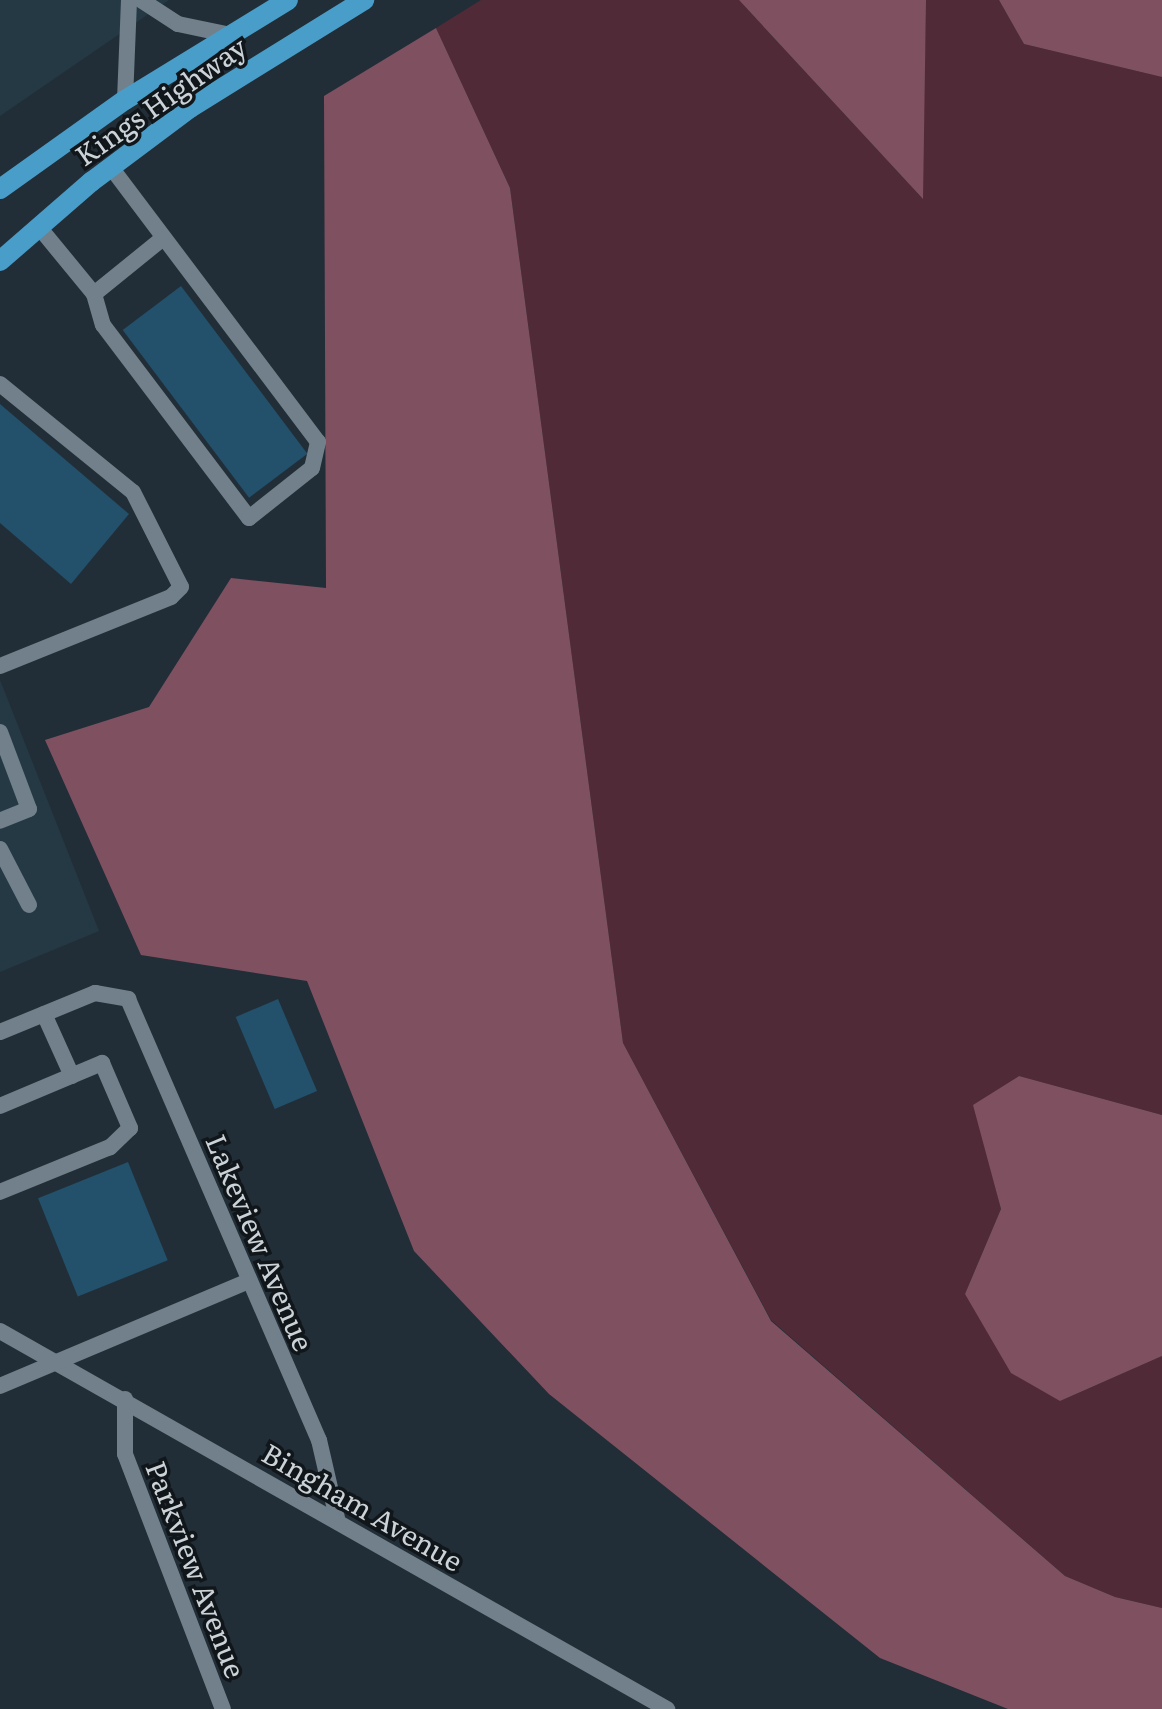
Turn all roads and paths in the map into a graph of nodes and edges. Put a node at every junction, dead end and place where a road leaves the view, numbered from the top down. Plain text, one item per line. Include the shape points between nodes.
1 (129, 0) edge
2 (141, 0) edge
3 (288, 0) edge
4 (364, 0) edge
5 (230, 35) junction
6 (125, 100) junction
7 (111, 167) junction
8 (0, 189) edge
9 (39, 227) junction
10 (162, 239) junction
11 (0, 261) edge
12 (94, 294) junction
13 (0, 384) edge
14 (0, 666) edge
15 (0, 732) edge
16 (0, 821) edge
17 (0, 849) edge
18 (29, 905) dead end
19 (44, 1014) junction
20 (0, 1032) edge
21 (72, 1076) junction
22 (0, 1106) edge
23 (0, 1192) edge
24 (248, 1281) junction
25 (0, 1331) edge
26 (56, 1364) junction
27 (0, 1386) edge
28 (125, 1399) junction
29 (338, 1522) junction
30 (640, 1702) edge
31 (223, 1709) edge
32 (667, 1709) edge

1 - 6 street
2 - 5 street via 178,24
3 - 5 main road, Kings Highway
4 - 7 main road, Kings Highway via 190,108
5 - 6 main road, Kings Highway
6 - 8 main road, Kings Highway
7 - 9 main road, Kings Highway
7 - 10 street
9 - 11 main road, Kings Highway
9 - 12 street
10 - 12 street
10 - 12 street via 318,442 312,468 249,518 103,325
13 - 14 street via 133,492 181,587 171,597
15 - 16 street via 29,809
17 - 18 street
19 - 20 street
19 - 21 street
19 - 24 street, Lakeview Avenue via 95,993 128,999
21 - 22 street
21 - 23 street via 102,1063 130,1128 110,1147
24 - 26 street
24 - 29 street, Lakeview Avenue via 319,1440
25 - 26 street, Bingham Avenue
26 - 27 street
26 - 28 street, Bingham Avenue
28 - 29 street, Bingham Avenue
28 - 31 street, Parkview Avenue via 125,1454
29 - 30 street, Bingham Avenue
30 - 32 street, Bingham Avenue

